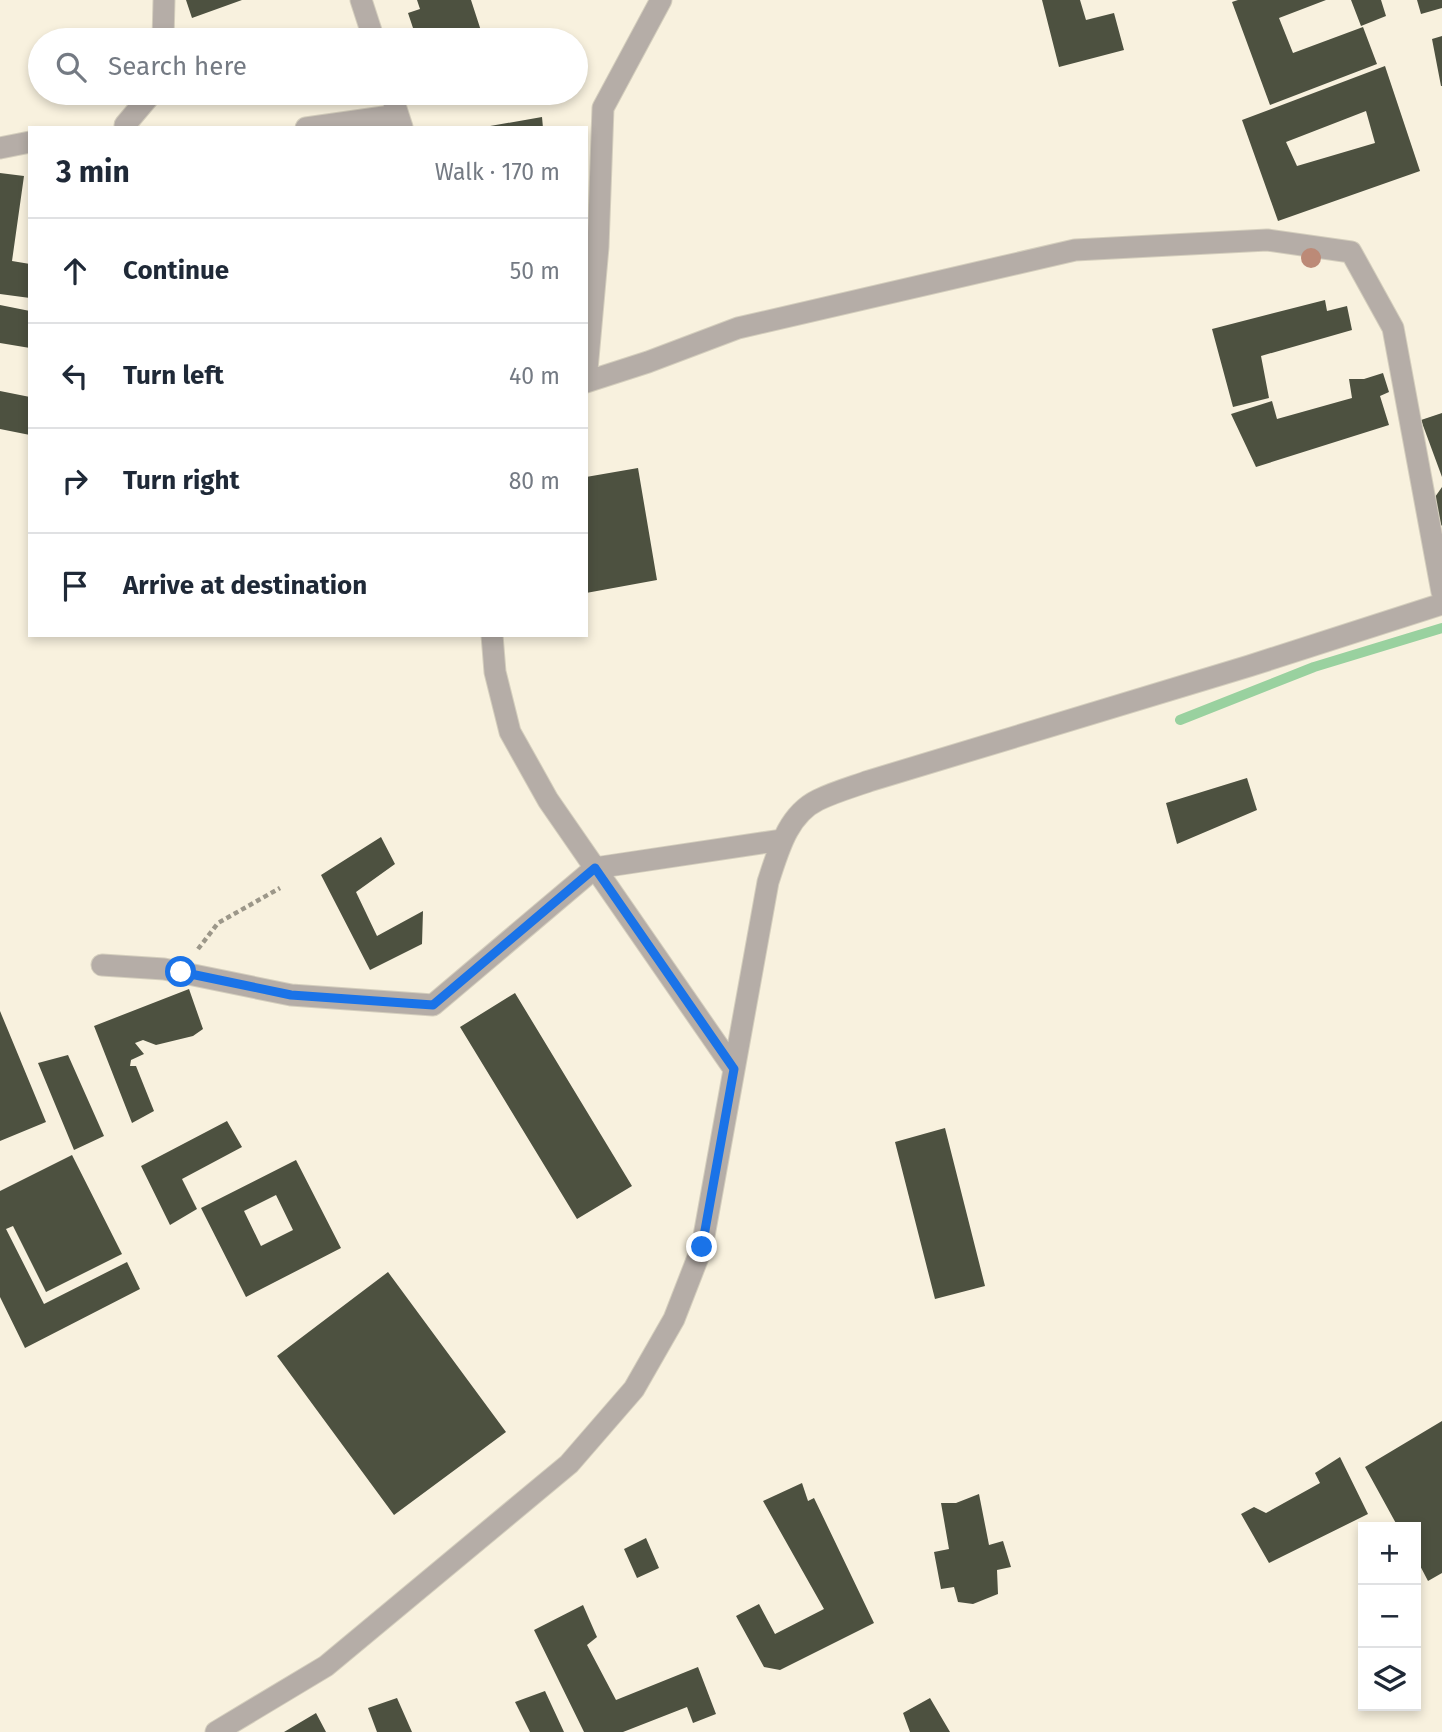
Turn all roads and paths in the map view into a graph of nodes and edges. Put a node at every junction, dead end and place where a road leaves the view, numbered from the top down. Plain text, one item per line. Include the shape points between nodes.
1 (164, 0) edge
2 (361, 0) edge
3 (661, 0) edge
4 (163, 28) edge
5 (370, 28) edge
6 (142, 105) edge
7 (400, 121) edge
8 (125, 126) edge
9 (333, 126) edge
10 (28, 142) edge
11 (0, 148) edge
12 (588, 357) edge
13 (588, 380) edge
14 (1442, 592) edge
15 (1442, 604) edge
16 (492, 637) edge
17 (782, 839) junction
18 (595, 868) junction
19 (280, 888) dead end
20 (102, 965) dead end
21 (181, 972) junction
22 (734, 1069) junction
23 (216, 1732) edge

1 - 4 street
2 - 5 street
3 - 12 street via 603,108
6 - 8 street
7 - 9 street
10 - 11 street
13 - 14 street via 738,328 1075,250 1267,240 1351,252 1393,328
15 - 17 street via 869,781 815,801
16 - 18 street via 495,672 510,732 548,800
17 - 18 street
17 - 22 street via 768,882
18 - 21 street via 433,1005 291,995
18 - 22 street
19 - 21 path via 218,923
20 - 21 street
22 - 23 street via 702,1247 674,1319 634,1389 569,1464 326,1666

